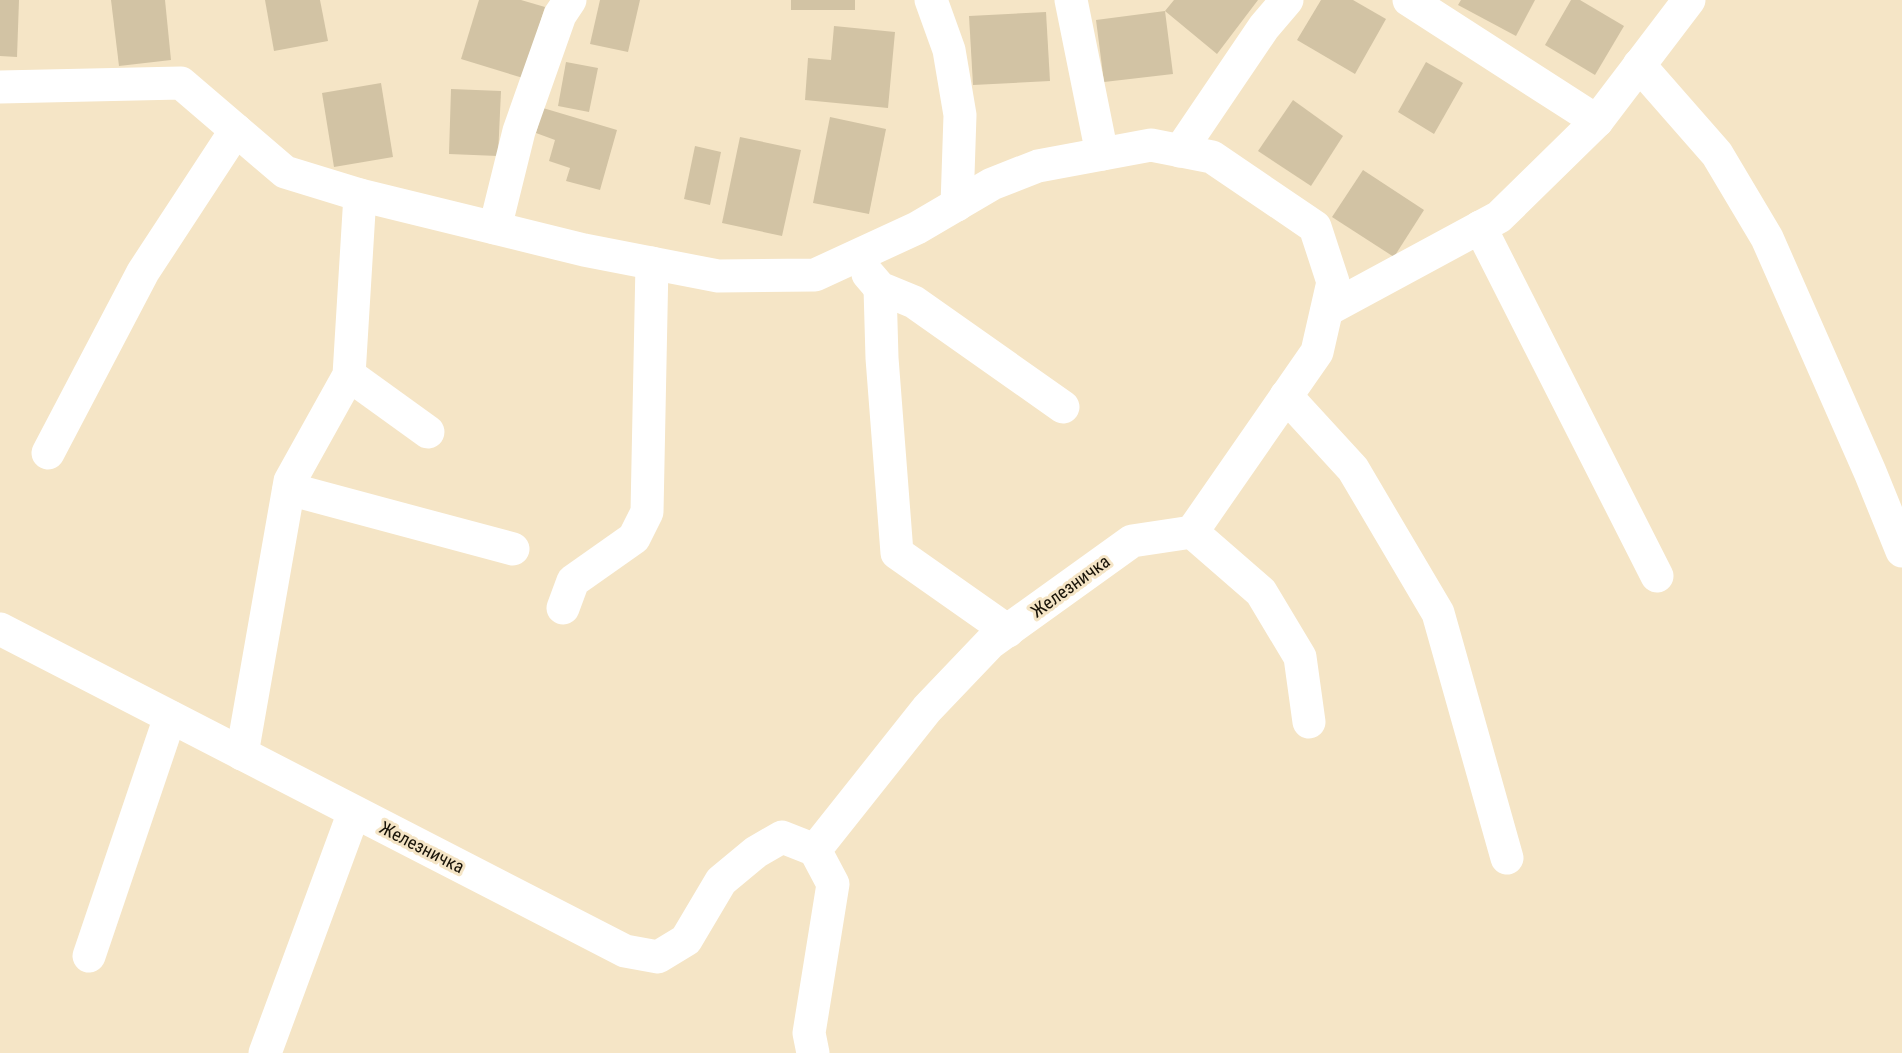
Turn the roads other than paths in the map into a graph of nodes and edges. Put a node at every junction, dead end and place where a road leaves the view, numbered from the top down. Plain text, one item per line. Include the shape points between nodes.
1 (570, 0) edge
2 (931, 0) edge
3 (1071, 0) edge
4 (1287, 0) edge
5 (1409, 0) edge
6 (1689, 0) edge
7 (1639, 65) junction
8 (0, 87) edge
9 (1597, 121) junction
10 (236, 130) junction
11 (1180, 151) junction
12 (1102, 154) junction
13 (360, 195) junction
14 (957, 205) junction
15 (495, 228) junction
16 (1480, 228) junction
17 (853, 258) junction
18 (652, 263) junction
19 (880, 288) junction
20 (1326, 310) junction
21 (349, 375) junction
22 (1286, 396) junction
23 (1064, 407) dead end
24 (428, 432) dead end
25 (48, 453) dead end
26 (289, 489) junction
27 (1192, 532) junction
28 (513, 549) dead end
29 (1902, 551) edge
30 (1657, 576) dead end
31 (563, 608) dead end
32 (0, 629) edge
33 (1008, 631) junction
34 (170, 717) junction
35 (1309, 722) dead end
36 (242, 754) junction
37 (354, 812) junction
38 (815, 850) junction
39 (1508, 858) dead end
40 (89, 956) dead end
41 (266, 1053) edge
42 (813, 1053) edge

1 - 15 street via 560,15 519,131
2 - 14 street via 949,50 960,115
3 - 12 street
4 - 11 street via 1264,27
5 - 9 street
6 - 7 street
7 - 9 street
7 - 29 street via 1717,154 1767,238
8 - 10 street via 181,83
9 - 16 street via 1499,217
10 - 13 street via 285,172
10 - 25 street via 142,272
11 - 12 street via 1151,145
11 - 20 street via 1212,157 1315,227 1333,282
12 - 14 street via 1038,166 992,184
13 - 15 street
13 - 21 street
14 - 17 street
15 - 18 street
16 - 20 street
16 - 30 street
17 - 18 street via 814,275 718,276
17 - 19 street
18 - 31 street via 647,512 634,538 573,581
19 - 23 street via 914,302
19 - 33 street via 897,553
20 - 22 street via 1317,352
21 - 24 street
21 - 26 street
22 - 27 street
22 - 39 street via 1353,469 1438,614
26 - 28 street
26 - 36 street
27 - 33 street, Железничка via 1132,541
27 - 35 street via 1261,592 1300,657
32 - 34 street, Железничка
33 - 38 street, Железничка via 990,643 927,710
34 - 36 street, Железничка
34 - 40 street
36 - 37 street, Железничка
37 - 38 street, Железничка via 625,951 658,957 686,940 721,881 756,852 782,837
37 - 41 street
38 - 42 street via 833,884 809,1032

